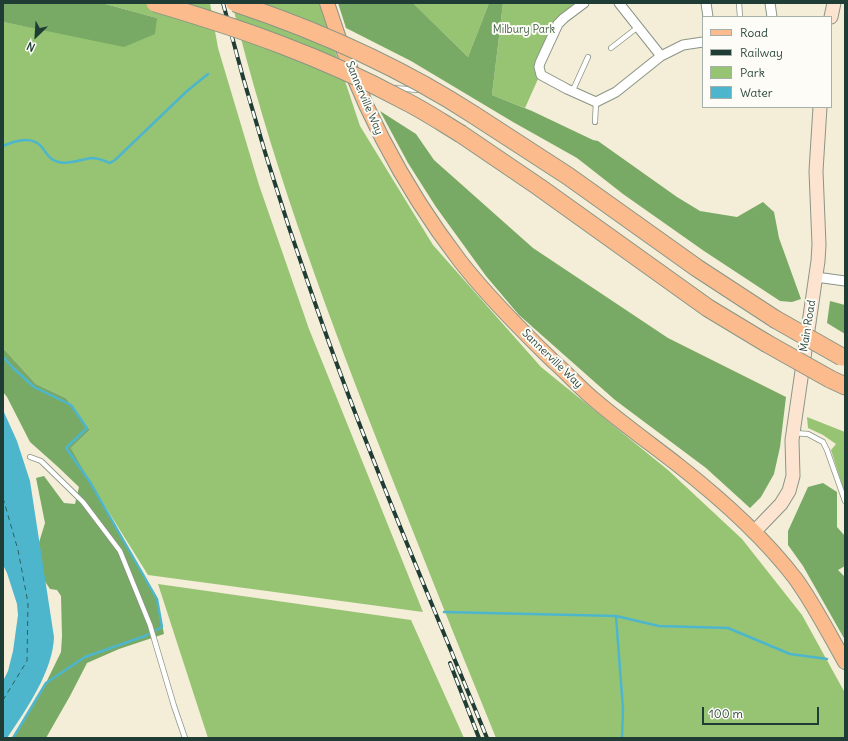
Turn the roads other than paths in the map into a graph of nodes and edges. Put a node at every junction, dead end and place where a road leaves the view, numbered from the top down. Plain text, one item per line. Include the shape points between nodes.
1 (155, 3) edge
2 (235, 3) edge
3 (327, 3) edge
4 (584, 3) edge
5 (619, 3) edge
6 (706, 3) edge
7 (739, 3) edge
8 (770, 3) edge
9 (834, 3) edge
10 (708, 16) edge
11 (740, 16) edge
12 (772, 16) edge
13 (831, 16) edge
14 (638, 27) junction
15 (702, 42) edge
16 (611, 48) dead end
17 (662, 56) junction
18 (588, 58) dead end
19 (358, 85) junction
20 (419, 90) dead end
21 (573, 90) junction
22 (596, 102) junction
23 (820, 108) edge
24 (595, 122) dead end
25 (816, 277) junction
26 (845, 281) edge
27 (844, 358) edge
28 (838, 382) edge
29 (793, 433) junction
30 (30, 457) dead end
31 (845, 501) edge
32 (754, 532) junction
33 (845, 662) edge
34 (185, 738) edge

1 - 28 highway, bridge via 225,24 320,60 403,100 461,134 539,187 708,308
2 - 27 highway, bridge via 290,22 368,56 434,90 568,176 697,268 775,319
3 - 19 main road, Sannerville Way
4 - 21 street via 558,24 539,67 541,75
5 - 14 street
6 - 10 street
7 - 11 lane
8 - 12 street
9 - 13 street
14 - 16 lane
14 - 17 street
15 - 17 street via 682,45
17 - 22 street via 616,92
18 - 21 lane
19 - 20 lane
19 - 32 main road, Sannerville Way via 380,135 419,203 461,262 494,301 595,401 706,487
21 - 22 street
22 - 24 lane
23 - 25 street, Main Road via 816,171 819,245
25 - 26 street
25 - 29 street, Main Road
29 - 31 lane via 808,434 823,442
29 - 32 street, Main Road via 793,476 789,491
30 - 34 lane via 41,460 83,502 120,551 150,625
32 - 33 main road, Sannerville Way via 795,578

